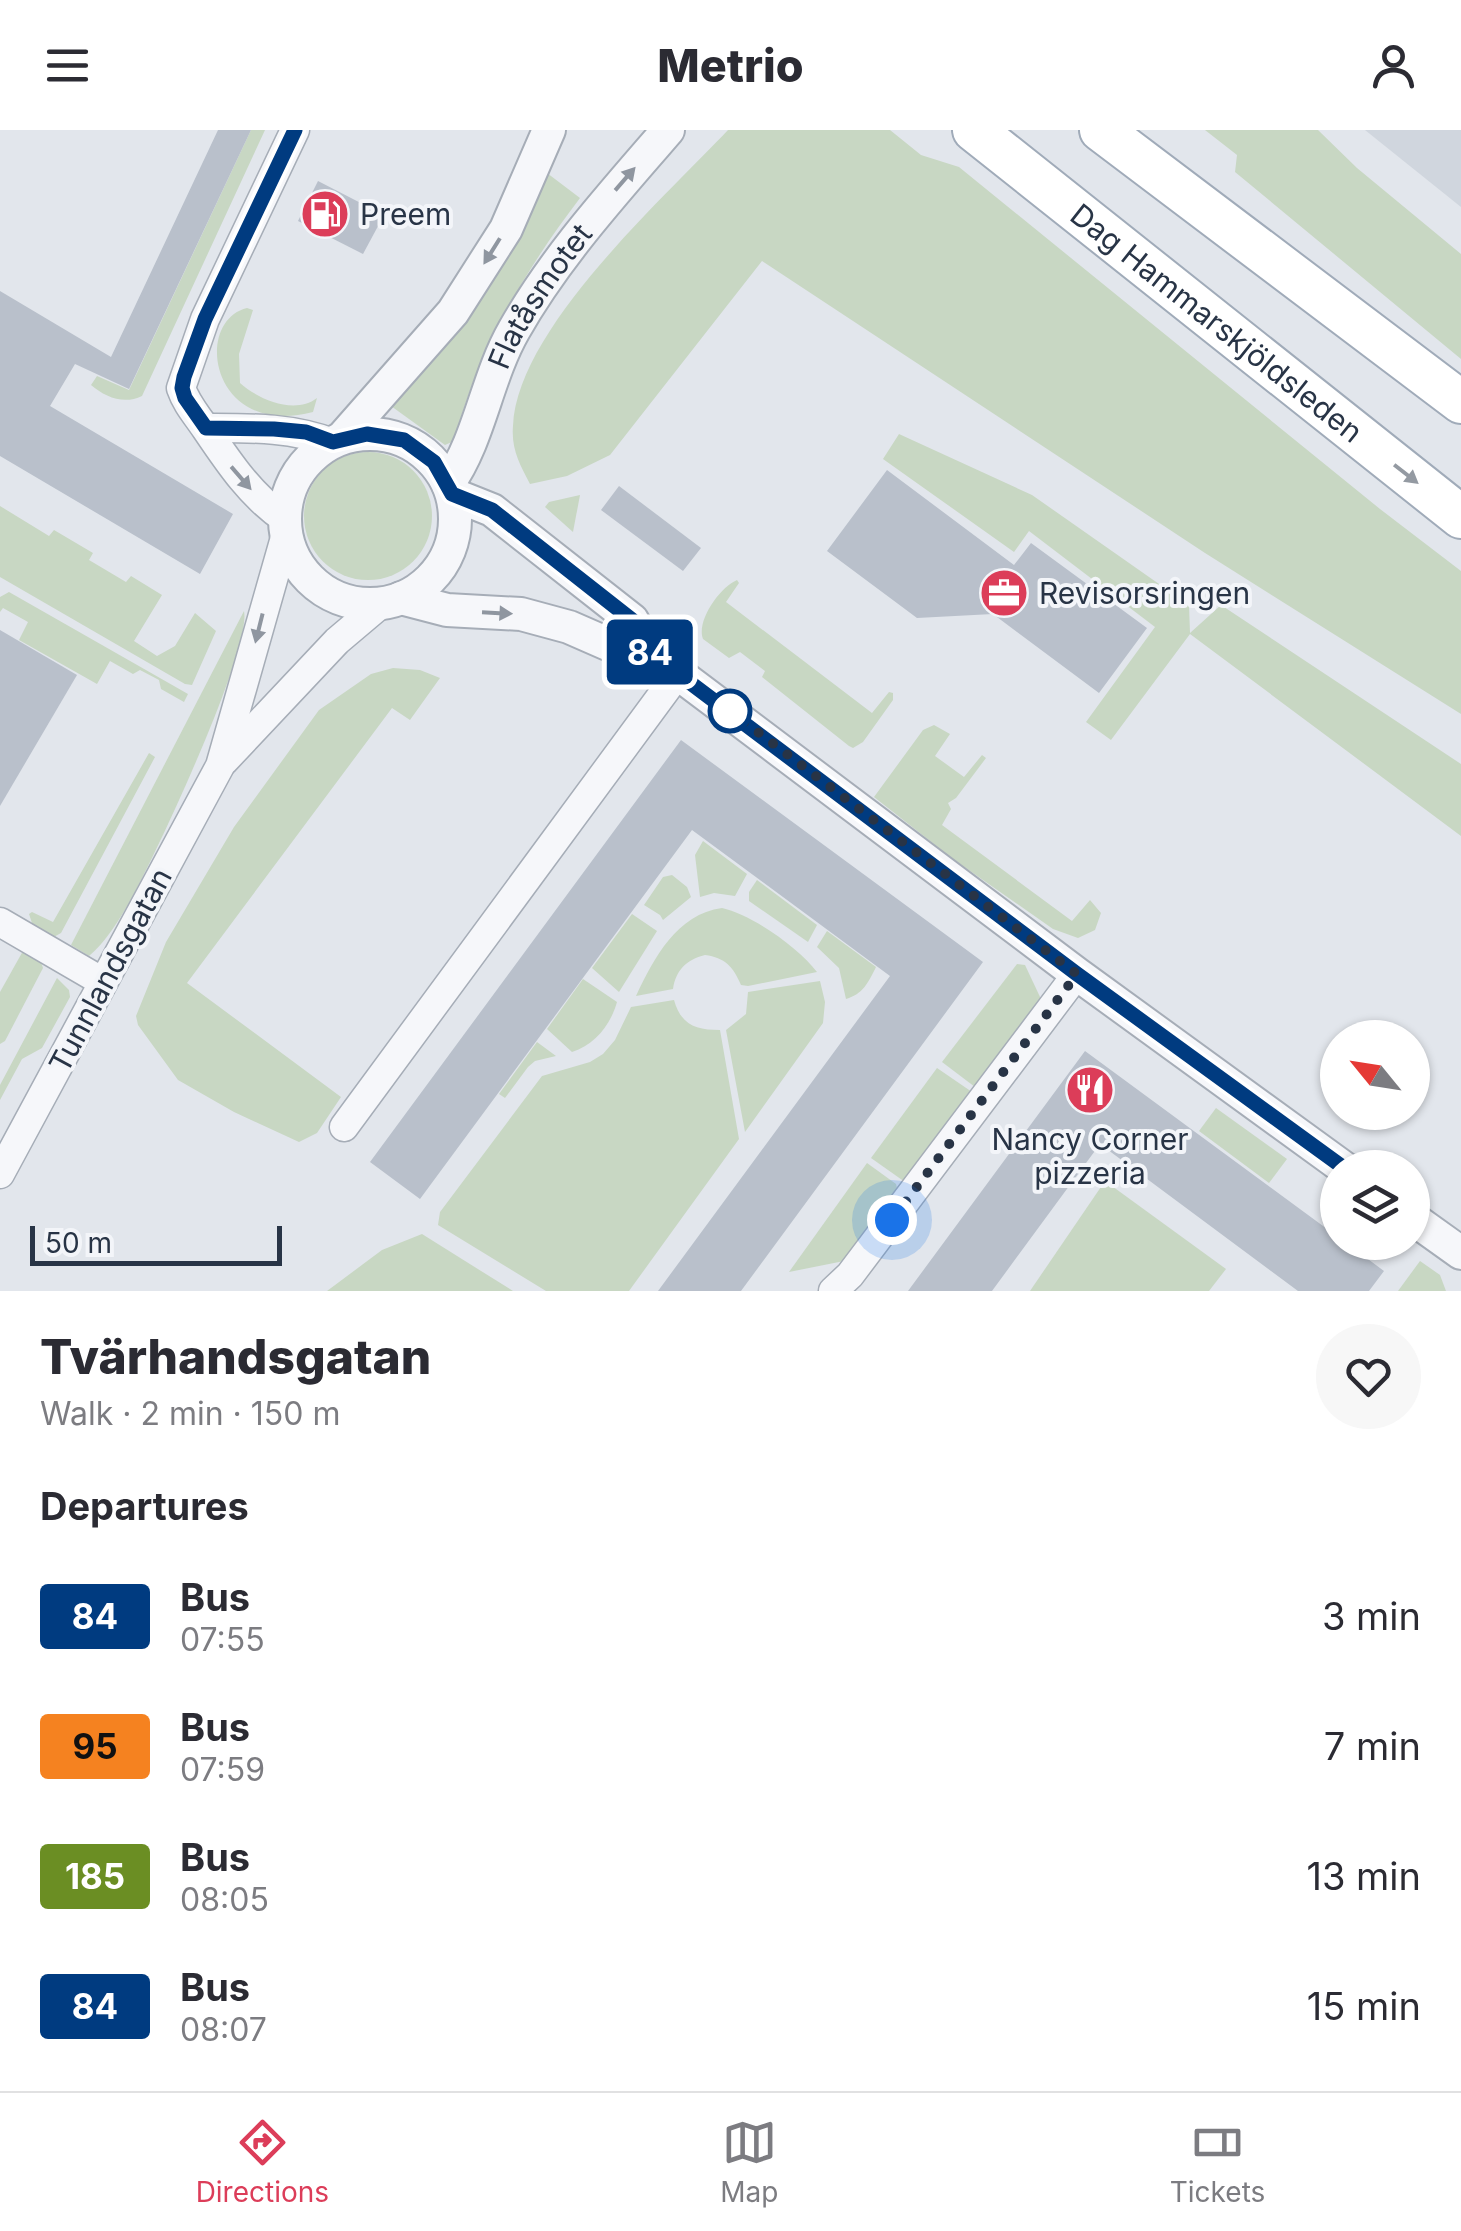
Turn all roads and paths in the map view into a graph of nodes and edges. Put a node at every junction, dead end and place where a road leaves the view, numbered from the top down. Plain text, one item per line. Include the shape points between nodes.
1 (295, 130) edge
2 (549, 130) edge
3 (974, 130) edge
4 (1101, 130) edge
5 (1140, 130) edge
6 (663, 136) edge
7 (1461, 400) edge
8 (206, 428) junction
9 (338, 440) junction
10 (450, 489) junction
11 (1461, 517) edge
12 (286, 526) junction
13 (392, 601) junction
14 (665, 664) junction
15 (220, 766) junction
16 (0, 922) edge
17 (1077, 974) junction
18 (103, 982) junction
19 (344, 1127) dead end
20 (1320, 1151) edge
21 (0, 1174) edge
22 (1430, 1231) edge
23 (1461, 1253) edge
24 (833, 1291) edge

1 - 8 street via 184,377 185,398
2 -> 9 street via 506,229 453,312
3 -> 11 main road, Dag Hammarskjöldsleden
4 - 7 main road
5 - 7 main road
10 -> 6 street, Flatåsmotet via 514,330 593,216
8 - 9 street via 290,430
8 -> 12 street via 222,457
9 - 10 street via 367,434 404,440 426,454
9 - 12 street via 298,474
10 - 13 street, Flatåsmotet via 451,547 432,578
10 - 14 street via 492,510 632,620
12 - 13 street via 302,570 320,588 356,603
12 -> 15 street, Tunnlandsgatan
13 -> 14 street via 521,614
13 - 15 street, Tunnlandsgatan via 337,641
14 - 17 street
14 - 19 street
15 - 18 street, Tunnlandsgatan
16 - 18 street
17 - 20 street
17 - 24 street
18 - 21 street, Tunnlandsgatan
22 - 23 street

